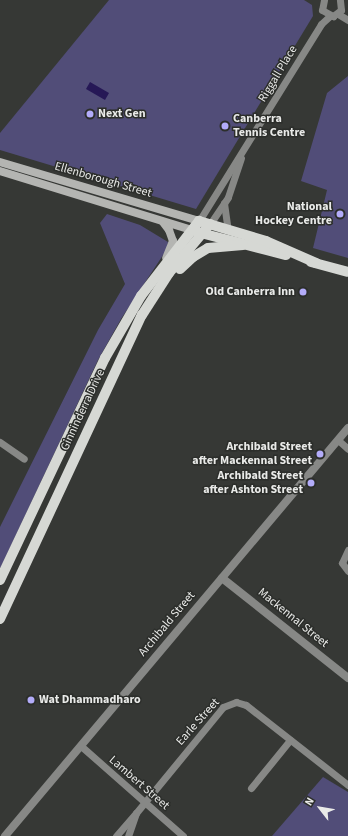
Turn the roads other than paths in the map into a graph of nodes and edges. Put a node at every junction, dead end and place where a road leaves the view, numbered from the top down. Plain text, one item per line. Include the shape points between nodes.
1 (324, 0) edge
2 (340, 0) edge
3 (322, 10) junction
4 (340, 11) junction
5 (348, 15) edge
6 (330, 16) junction
7 (348, 20) edge
8 (320, 24) junction
9 (241, 156) junction
10 (0, 162) edge
11 (0, 171) edge
12 (224, 203) junction
13 (199, 221) junction
14 (163, 222) junction
15 (210, 224) junction
16 (228, 230) junction
17 (197, 232) junction
18 (243, 245) junction
19 (316, 263) junction
20 (348, 272) edge
21 (155, 276) junction
22 (125, 350) junction
23 (348, 428) edge
24 (338, 440) junction
25 (0, 442) edge
26 (348, 449) edge
27 (24, 459) dead end
28 (348, 550) edge
29 (348, 571) edge
30 (222, 578) junction
31 (0, 580) edge
32 (0, 619) edge
33 (348, 678) edge
34 (290, 740) junction
35 (80, 746) junction
36 (348, 785) edge
37 (251, 788) dead end
38 (145, 802) junction
39 (136, 813) junction
40 (5, 836) edge
41 (116, 836) edge
42 (128, 836) edge
43 (184, 836) edge

1 - 3 street, Riggall Place
2 - 4 street
3 - 6 street
3 - 8 street, Riggall Place
4 - 5 street
4 - 6 street
4 - 7 street
6 - 8 street, Riggall Place
8 - 9 street, Riggall Place
9 - 12 street, Riggall Place
9 - 13 street, Riggall Place
10 - 13 main road, Ellenborough Street
11 - 14 main road, Ellenborough Street
12 - 15 street, Riggall Place
12 - 16 street, Riggall Place
13 - 15 main road
13 - 17 main road, Ginninderra Drive
14 - 17 main road, Ellenborough Street
14 - 21 main road via 171,232 173,243
15 - 16 main road
15 - 17 main road, Ginninderra Drive
16 - 19 main road via 266,242
17 - 18 main road
17 - 21 main road, Ginninderra Drive
17 - 22 main road, Ginninderra Drive via 151,300
18 - 19 main road
18 - 22 main road via 211,247 186,262
19 - 20 main road
21 - 31 main road, Ginninderra Drive via 105,358
22 - 32 main road, Ginninderra Drive
23 - 24 street, Archibald Street
24 - 26 street
24 - 30 street, Archibald Street
25 - 27 street
28 - 29 street via 342,563
30 - 33 street, Mackennal Street
30 - 35 street, Archibald Street
34 - 36 street, Earle Street
34 - 37 street
34 - 38 street, Earle Street via 246,705 241,702 229,703
35 - 38 street, Lambert Street
35 - 40 street, Archibald Street
38 - 39 street, Earle Street
38 - 43 street, Lambert Street
39 - 41 street, Earle Street
39 - 42 street, Earle Street

